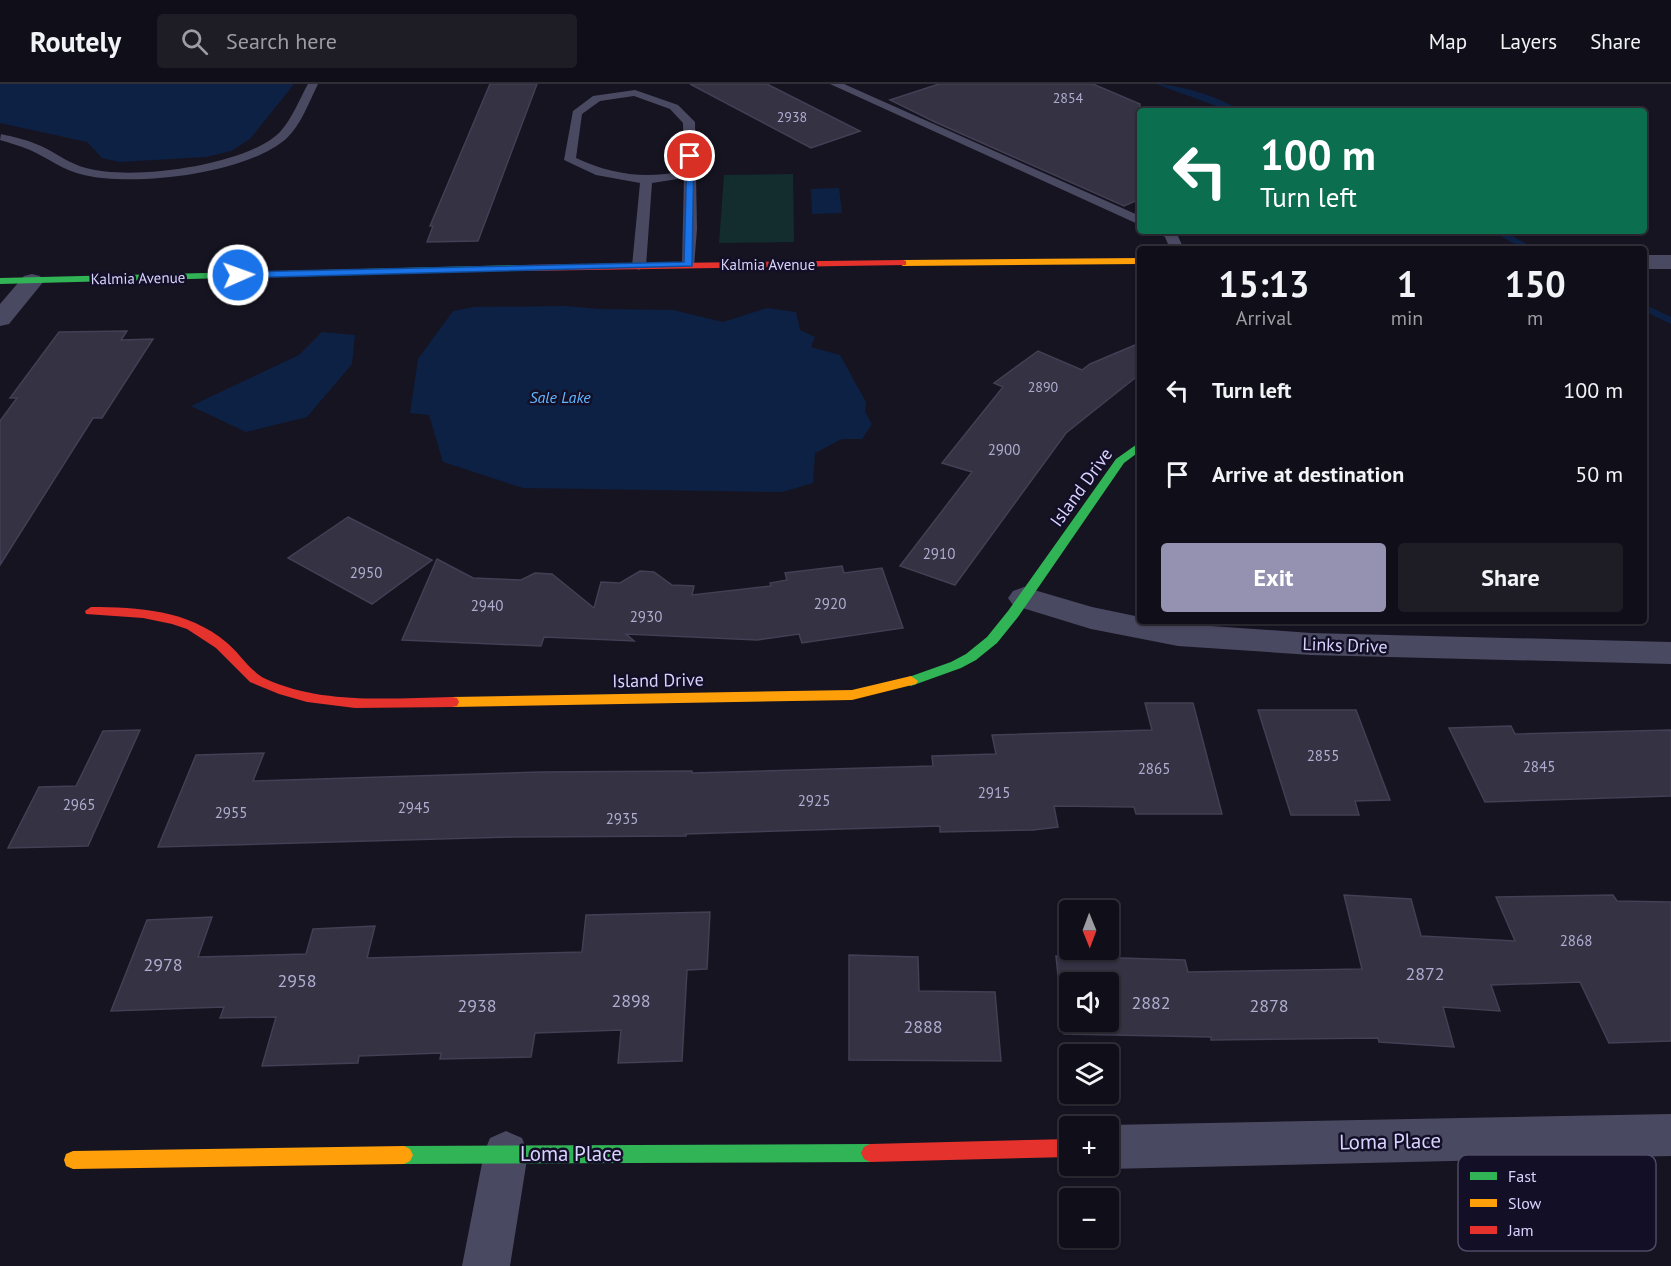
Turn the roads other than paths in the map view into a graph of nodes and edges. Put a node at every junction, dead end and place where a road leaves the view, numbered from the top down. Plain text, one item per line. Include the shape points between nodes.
1 (313, 84) edge
2 (835, 84) edge
3 (0, 138) edge
4 (690, 173) junction
5 (646, 181) junction
6 (1137, 220) edge
7 (1137, 261) edge
8 (1647, 262) edge
9 (1671, 262) edge
10 (689, 264) junction
11 (639, 266) junction
12 (0, 281) edge
13 (32, 281) junction
14 (0, 320) edge
15 (1137, 447) edge
16 (1024, 598) junction
17 (92, 611) dead end
18 (1671, 653) edge
19 (1671, 1135) edge
20 (1119, 1147) edge
21 (1059, 1148) edge
22 (506, 1153) junction
23 (73, 1160) dead end
24 (486, 1266) edge

1 - 3 lane via 283,135 261,150 180,172 128,176 87,172 35,148
2 - 6 lane
4 - 5 lane
4 - 5 lane via 689,122 674,107 635,93 597,98 577,113 570,160 599,174
4 - 10 lane
5 - 11 lane
7 - 10 street, Kalmia Avenue
8 - 9 street
10 - 11 street, Kalmia Avenue
11 - 13 street, Kalmia Avenue
12 - 13 street, Kalmia Avenue
13 - 14 street
15 - 16 street, Island Drive via 1120,461
16 - 17 street, Island Drive via 986,646 909,684 852,694 457,702 317,700 259,681 246,673 221,645 190,625 145,611
16 - 18 street, Links Drive via 1091,618 1178,634 1311,644
19 - 20 street, Loma Place
21 - 22 street, Loma Place via 805,1154
22 - 23 street, Loma Place
22 - 24 street

